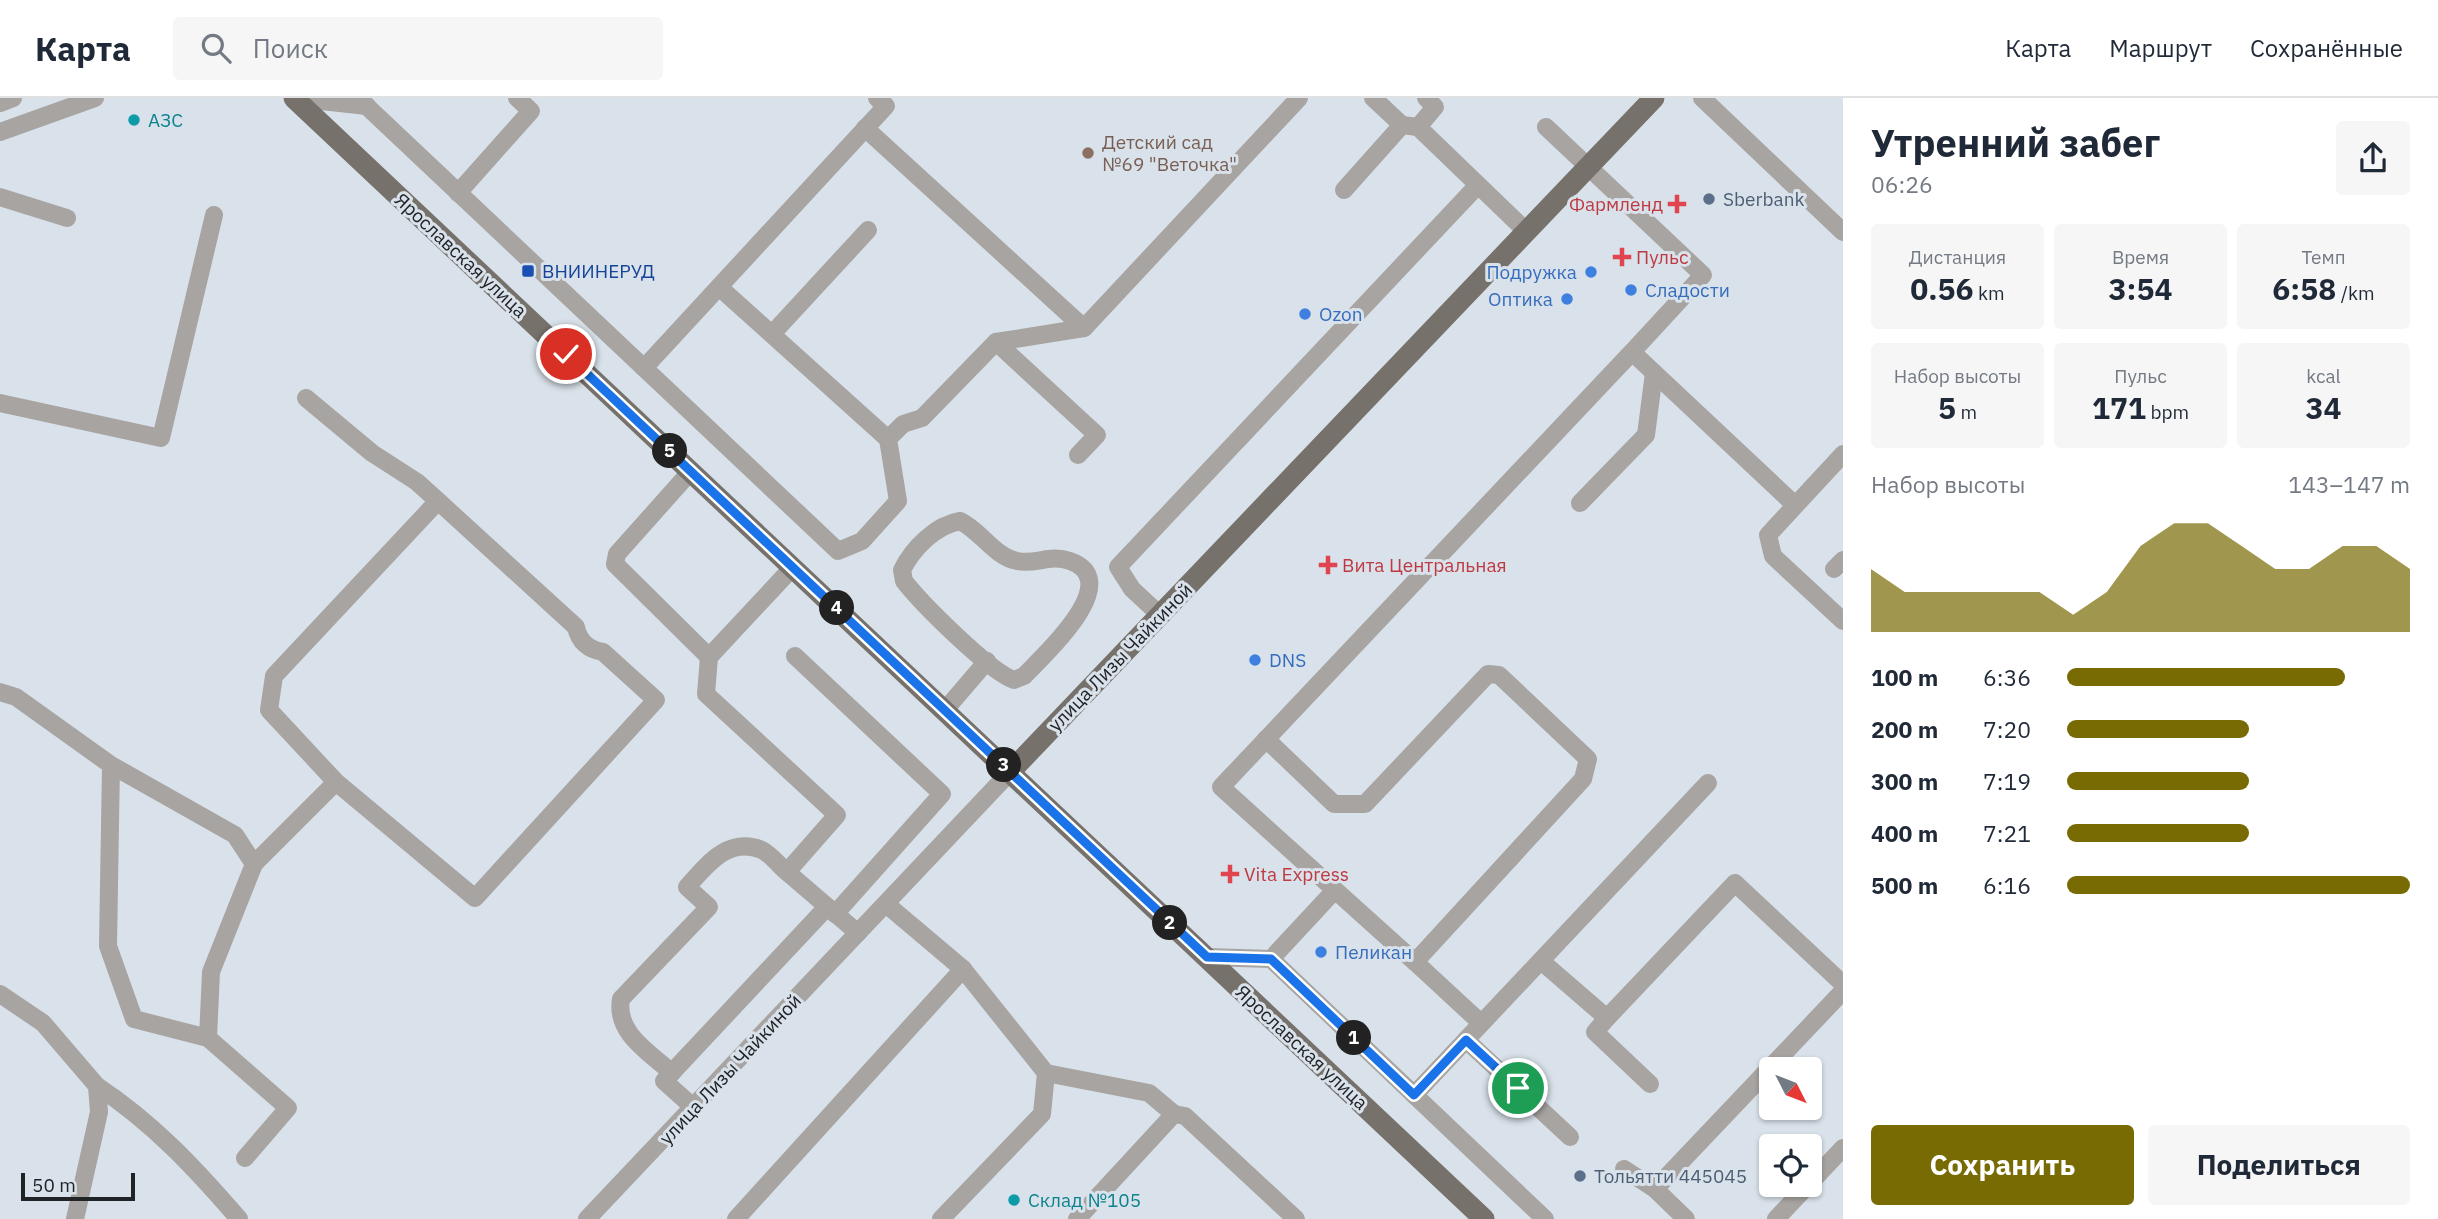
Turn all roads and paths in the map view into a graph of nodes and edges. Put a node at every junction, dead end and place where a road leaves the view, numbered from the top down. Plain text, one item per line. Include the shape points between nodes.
1 (13, 98) edge
2 (95, 98) edge
3 (294, 98) edge
4 (516, 98) edge
5 (877, 98) edge
6 (1299, 98) edge
7 (1373, 98) edge
8 (1426, 98) edge
9 (1654, 98) edge
10 (1702, 98) edge
11 (362, 102) edge
12 (0, 103) edge
13 (1410, 126) junction
14 (1546, 127) dead end
15 (865, 128) junction
16 (0, 132) edge
17 (1588, 167) junction
18 (1478, 185) junction
19 (1344, 190) dead end
20 (458, 193) junction
21 (0, 197) edge
22 (214, 215) dead end
23 (67, 218) dead end
24 (868, 230) dead end
25 (1527, 232) junction
26 (1843, 232) edge
27 (719, 287) junction
28 (1084, 328) junction
29 (772, 334) junction
30 (996, 342) junction
31 (1632, 352) junction
32 (644, 368) junction
33 (1654, 373) junction
34 (306, 398) dead end
35 (0, 403) edge
36 (888, 439) junction
37 (1843, 454) edge
38 (1078, 456) dead end
39 (691, 471) junction
40 (438, 501) junction
41 (1580, 503) dead end
42 (1795, 505) junction
43 (793, 567) junction
44 (1160, 615) junction
45 (1843, 621) edge
46 (795, 656) dead end
47 (709, 657) junction
48 (987, 662) junction
49 (0, 692) edge
50 (945, 710) junction
51 (1266, 739) junction
52 (111, 765) junction
53 (1010, 772) junction
54 (336, 782) junction
55 (1708, 783) dead end
56 (254, 864) junction
57 (787, 872) junction
58 (1335, 890) junction
59 (886, 904) junction
60 (831, 910) junction
61 (858, 933) junction
62 (1207, 957) junction
63 (1271, 959) junction
64 (1541, 961) junction
65 (1415, 962) junction
66 (963, 969) junction
67 (1843, 984) edge
68 (1843, 991) edge
69 (0, 994) edge
70 (1607, 1018) junction
71 (1481, 1023) junction
72 (208, 1038) junction
73 (1466, 1040) junction
74 (672, 1073) junction
75 (1046, 1073) junction
76 (1650, 1084) dead end
77 (97, 1086) junction
78 (1414, 1095) junction
79 (693, 1107) junction
80 (1174, 1114) junction
81 (1570, 1137) dead end
82 (1843, 1148) edge
83 (245, 1158) dead end
84 (1624, 1169) dead end
85 (1822, 1170) edge
86 (1655, 1189) junction
87 (1799, 1197) edge
88 (1783, 1217) edge
89 (75, 1219) edge
90 (239, 1219) edge
91 (587, 1219) edge
92 (736, 1219) edge
93 (941, 1219) edge
94 (1077, 1219) edge
95 (1296, 1219) edge
96 (1485, 1219) edge
97 (1545, 1219) edge
98 (1686, 1219) edge

1 - 12 street
2 - 16 street
3 - 11 street
3 - 39 main road, Ярославская улица
4 - 20 street via 531,111
5 - 15 street via 886,106
6 - 28 street
7 - 13 street
8 - 13 street via 1436,107
9 - 17 main road, улица Лизы Чайкиной
10 - 26 street
11 - 20 street
13 - 18 street
13 - 19 street
14 - 17 street
15 - 27 street
15 - 28 street
17 - 25 main road, улица Лизы Чайкиной
17 - 31 street via 1703,275
18 - 25 street
18 - 44 street via 1118,567 1132,589
20 - 32 street
21 - 23 street
22 - 35 street via 161,438
24 - 29 street
25 - 44 main road, улица Лизы Чайкиной
27 - 29 street
27 - 32 street
28 - 30 street
29 - 36 street
30 - 36 street via 922,418 903,424
30 - 38 street via 1097,435
31 - 33 street
31 - 51 street
32 - 36 street via 838,551 862,541 898,501
33 - 41 street via 1646,435
33 - 42 street
34 - 40 street
37 - 42 street
39 - 43 main road, Ярославская улица
39 - 47 street via 617,554 615,564
40 - 54 street via 274,676 269,710
40 - 54 street via 576,627 578,637 592,650 603,652 656,699 475,898
42 - 45 street via 1768,535 1773,556
43 - 47 street
43 - 50 main road, Ярославская улица
44 - 53 main road, улица Лизы Чайкиной
46 - 60 street via 942,794
47 - 57 street via 706,694 837,814
48 - 48 street via 1005,677 1024,676 1074,623 1086,602 1089,583 1074,562 1055,557 1018,562 1002,555 974,528 960,521 948,523 937,528 907,560 902,570 904,581
48 - 50 street
49 - 52 street via 16,697
50 - 53 main road, Ярославская улица
51 - 58 street via 1221,787
51 - 65 street via 1334,804 1365,804 1488,674 1499,675 1588,759 1583,779
52 - 56 street via 235,835
52 - 72 street via 108,946 134,1019
53 - 59 street, улица Лизы Чайкиной
53 - 62 main road, Ярославская улица
54 - 56 street
55 - 64 street
56 - 72 street via 211,972
57 - 60 street
57 - 74 street via 762,850 737,846 717,854 687,887 709,907 621,999 619,1014 624,1028
58 - 63 street
58 - 65 street
59 - 61 street, улица Лизы Чайкиной
59 - 66 street
60 - 61 street
60 - 74 street
61 - 79 street, улица Лизы Чайкиной
62 - 63 street
62 - 96 main road, Ярославская улица
63 - 78 street
64 - 70 street
64 - 71 street
65 - 71 street
66 - 75 street
66 - 92 street
67 - 70 street via 1735,883
68 - 86 street
69 - 77 street via 43,1023
70 - 76 street via 1595,1032
71 - 73 street
72 - 83 street via 288,1108
73 - 78 street
73 - 81 street
74 - 79 street via 664,1081
75 - 80 street via 1149,1093
75 - 93 street via 1042,1114
77 - 89 street via 99,1112
77 - 90 street via 134,1110 184,1155
78 - 97 street
79 - 91 street, улица Лизы Чайкиной
80 - 94 street
80 - 95 street via 1185,1116
82 - 85 street
84 - 86 street
86 - 98 street
87 - 88 street

